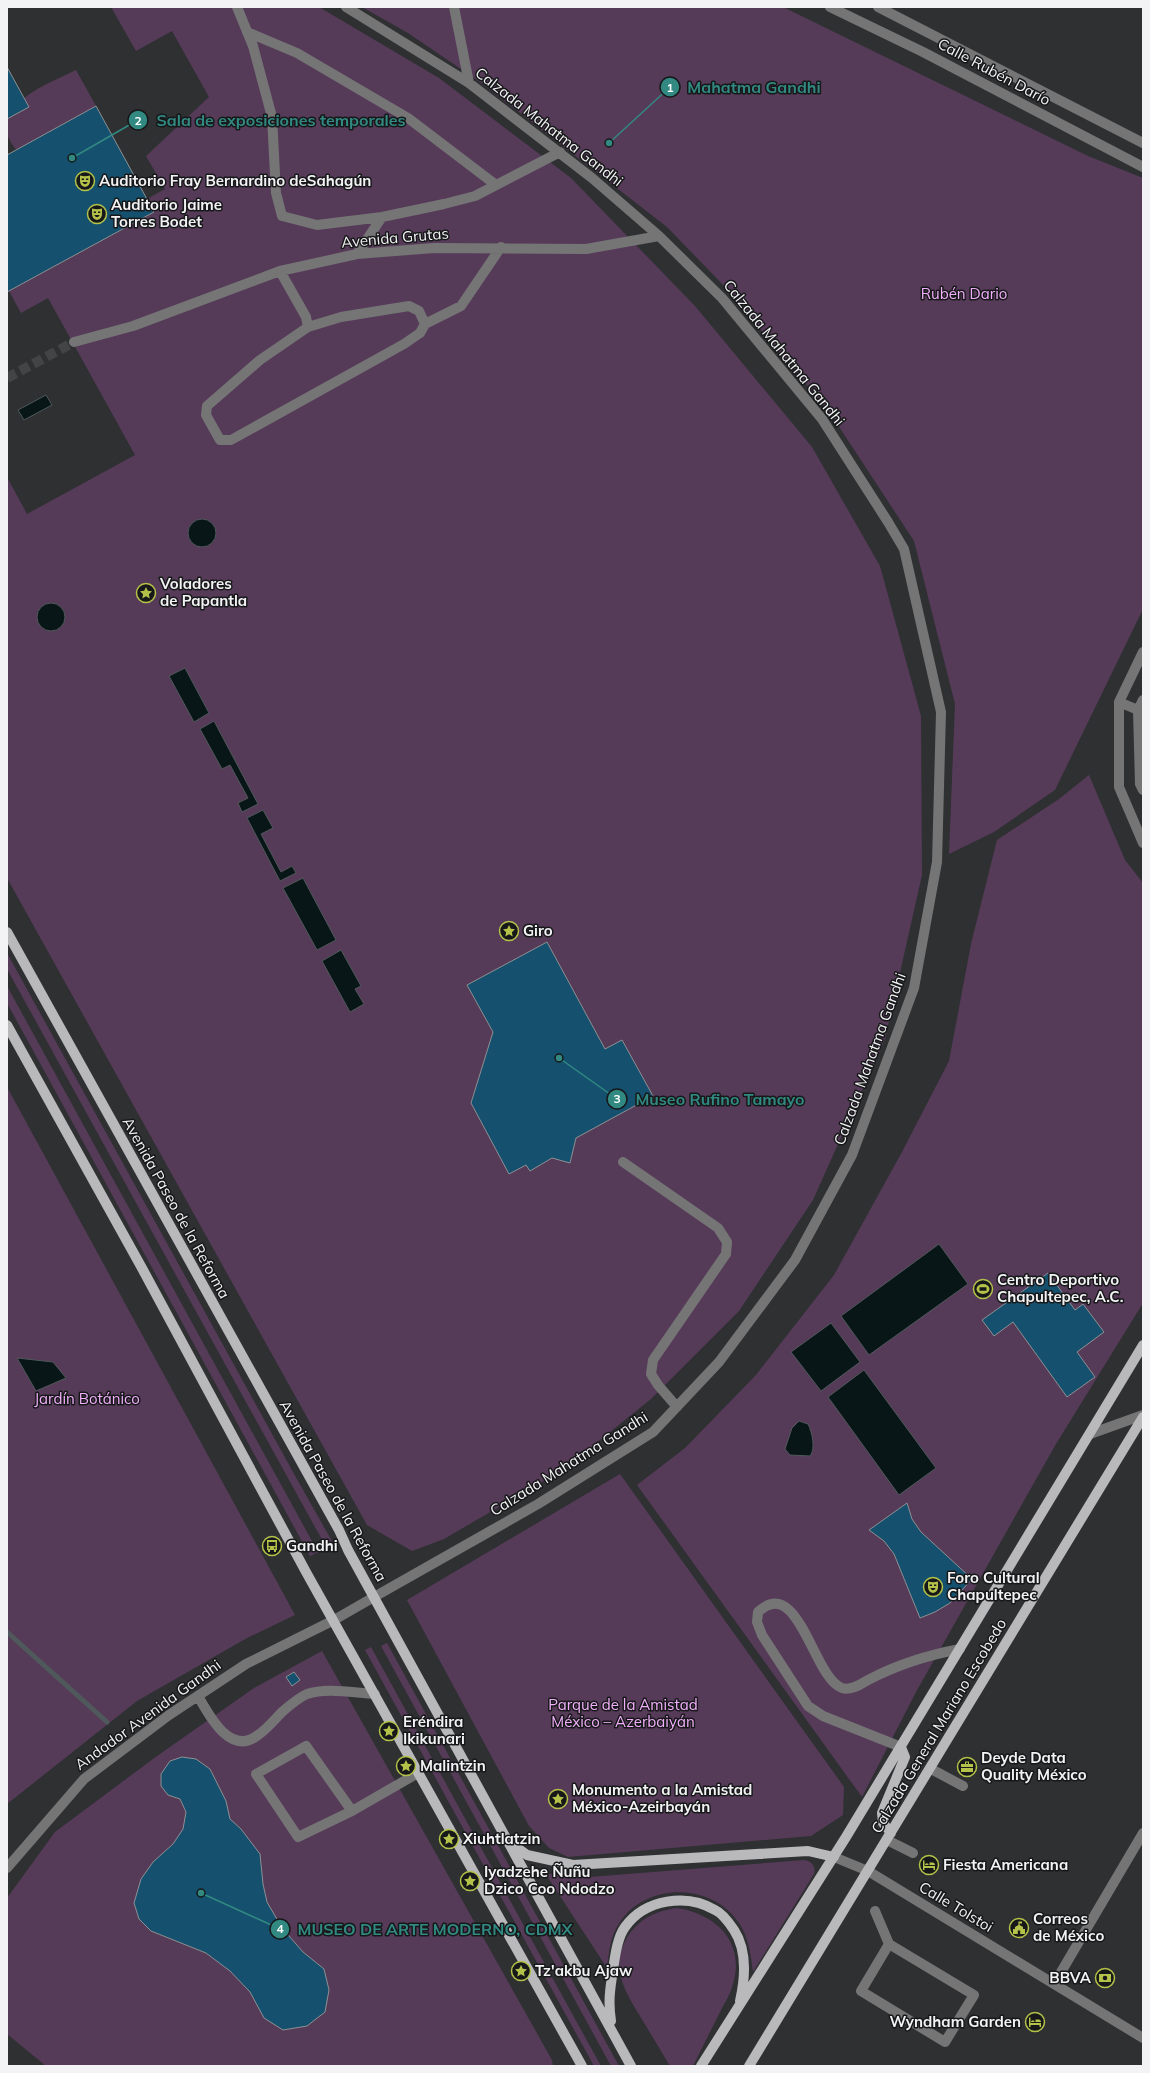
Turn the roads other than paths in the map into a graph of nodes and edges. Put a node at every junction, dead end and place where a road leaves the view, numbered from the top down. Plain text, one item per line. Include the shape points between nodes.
1 (237, 7) edge
2 (346, 7) edge
3 (454, 7) edge
4 (830, 7) edge
5 (878, 7) edge
6 (247, 32) junction
7 (469, 83) junction
8 (1143, 143) edge
9 (560, 152) junction
10 (1143, 167) edge
11 (496, 185) junction
12 (382, 217) junction
13 (659, 236) junction
14 (501, 247) junction
15 (357, 254) junction
16 (280, 271) junction
17 (424, 324) junction
18 (308, 327) junction
19 (74, 342) tunnel mouth
20 (1143, 652) edge
21 (1143, 700) edge
22 (1119, 702) junction
23 (1138, 710) junction
24 (1143, 790) edge
25 (1143, 844) edge
26 (7, 932) edge
27 (7, 1025) edge
28 (623, 1162) dead end
29 (1143, 1345) edge
30 (677, 1407) junction
31 (1143, 1416) edge
32 (1090, 1434) junction
33 (374, 1597) junction
34 (334, 1620) junction
35 (960, 1649) junction
36 (375, 1694) junction
37 (198, 1696) junction
38 (901, 1747) junction
39 (930, 1769) junction
40 (418, 1773) junction
41 (963, 1786) dead end
42 (352, 1811) junction
43 (1143, 1833) edge
44 (889, 1837) junction
45 (506, 1839) junction
46 (913, 1854) dead end
47 (834, 1857) junction
48 (7, 1868) edge
49 (868, 1871) junction
50 (875, 1911) dead end
51 (888, 1944) junction
52 (1054, 1984) junction
53 (737, 2011) junction
54 (612, 2029) junction
55 (1143, 2038) edge
56 (572, 2049) junction
57 (758, 2050) junction
58 (572, 2066) edge
59 (582, 2066) edge
60 (631, 2066) edge
61 (701, 2066) edge
62 (749, 2066) edge
63 (754, 2066) edge

1 - 6 street
2 - 7 street, Calzada Mahatma Gandhi
3 - 7 street
4 - 10 street, Calle Rubén Darío via 923,52
5 - 8 street, Calle Rubén Darío
6 - 11 street via 297,53 408,118
6 - 12 street via 254,46 272,117 276,193 282,216 316,225
7 - 9 street, Calzada Mahatma Gandhi
9 - 11 street
9 - 13 street, Calzada Mahatma Gandhi
11 - 12 street via 475,196
12 - 15 street
13 - 14 street, Avenida Grutas via 586,249
13 - 30 street, Calzada Mahatma Gandhi via 722,298 822,419 904,549 941,712 937,862 914,988 852,1155 795,1260 719,1362
14 - 15 street, Avenida Grutas via 434,248
14 - 17 street via 461,306
15 - 16 street, Avenida Grutas
16 - 18 street via 306,317
16 - 19 street, Avenida Grutas via 133,326
17 - 18 street via 419,311 408,306 341,317
17 - 18 street via 420,333 404,344 231,440 220,440 206,415 207,406 260,360
20 - 22 street
21 - 23 street
22 - 23 street
22 - 25 street via 1119,787
23 - 24 street via 1140,784
26 - 33 main road, Avenida Paseo de la Reforma
27 - 34 main road
28 - 30 street via 718,1228 727,1242 726,1254 653,1360 651,1374
29 - 32 main road, Calzada General Mariano Escobedo
30 - 33 street, Calzada Mahatma Gandhi via 647,1436 538,1504
31 - 32 street
31 - 39 main road, Calzada General Mariano Escobedo
32 - 35 main road, Calzada General Mariano Escobedo
33 - 34 street, Calzada Mahatma Gandhi
33 - 45 main road, Avenida Paseo de la Reforma
34 - 36 main road
34 - 37 street, Andador Avenida Gandhi via 246,1664
35 - 38 main road, Calzada General Mariano Escobedo
35 - 38 street via 923,1657 853,1688 842,1688 832,1681 796,1618 786,1607 776,1603 766,1604 758,1612 757,1622 762,1635 808,1706 822,1716
36 - 37 street via 307,1694 292,1703 257,1736 246,1740 234,1740 223,1733
36 - 40 main road
37 - 48 street, Andador Avenida Gandhi via 168,1715 84,1779
38 - 44 main road via 905,1757 882,1814
38 - 47 main road, Calzada General Mariano Escobedo
39 - 41 street
39 - 44 main road, Calzada General Mariano Escobedo
40 - 42 street
40 - 56 main road
42 - 42 street via 298,1837 256,1774 306,1746
43 - 52 street
44 - 46 street
44 - 49 main road, Calzada General Mariano Escobedo
45 - 47 main road via 517,1850 527,1855 574,1865 808,1850
45 - 54 main road, Avenida Paseo de la Reforma
47 - 49 street, Calle Tolstoi
47 - 53 main road, Calzada General Mariano Escobedo
49 - 52 street, Calle Tolstoi
49 - 57 main road, Calzada General Mariano Escobedo
50 - 51 street
51 - 51 street via 861,1991 945,2042 974,1995
52 - 55 street, Calle Tolstoi
53 - 54 main road via 744,1982 742,1950 734,1930 716,1910 691,1902 668,1900 643,1909 625,1927 614,1960 608,2003
53 - 61 main road, Calzada General Mariano Escobedo
54 - 60 main road, Avenida Paseo de la Reforma
56 - 58 main road
56 - 59 main road
57 - 62 main road, Calzada General Mariano Escobedo
57 - 63 main road

